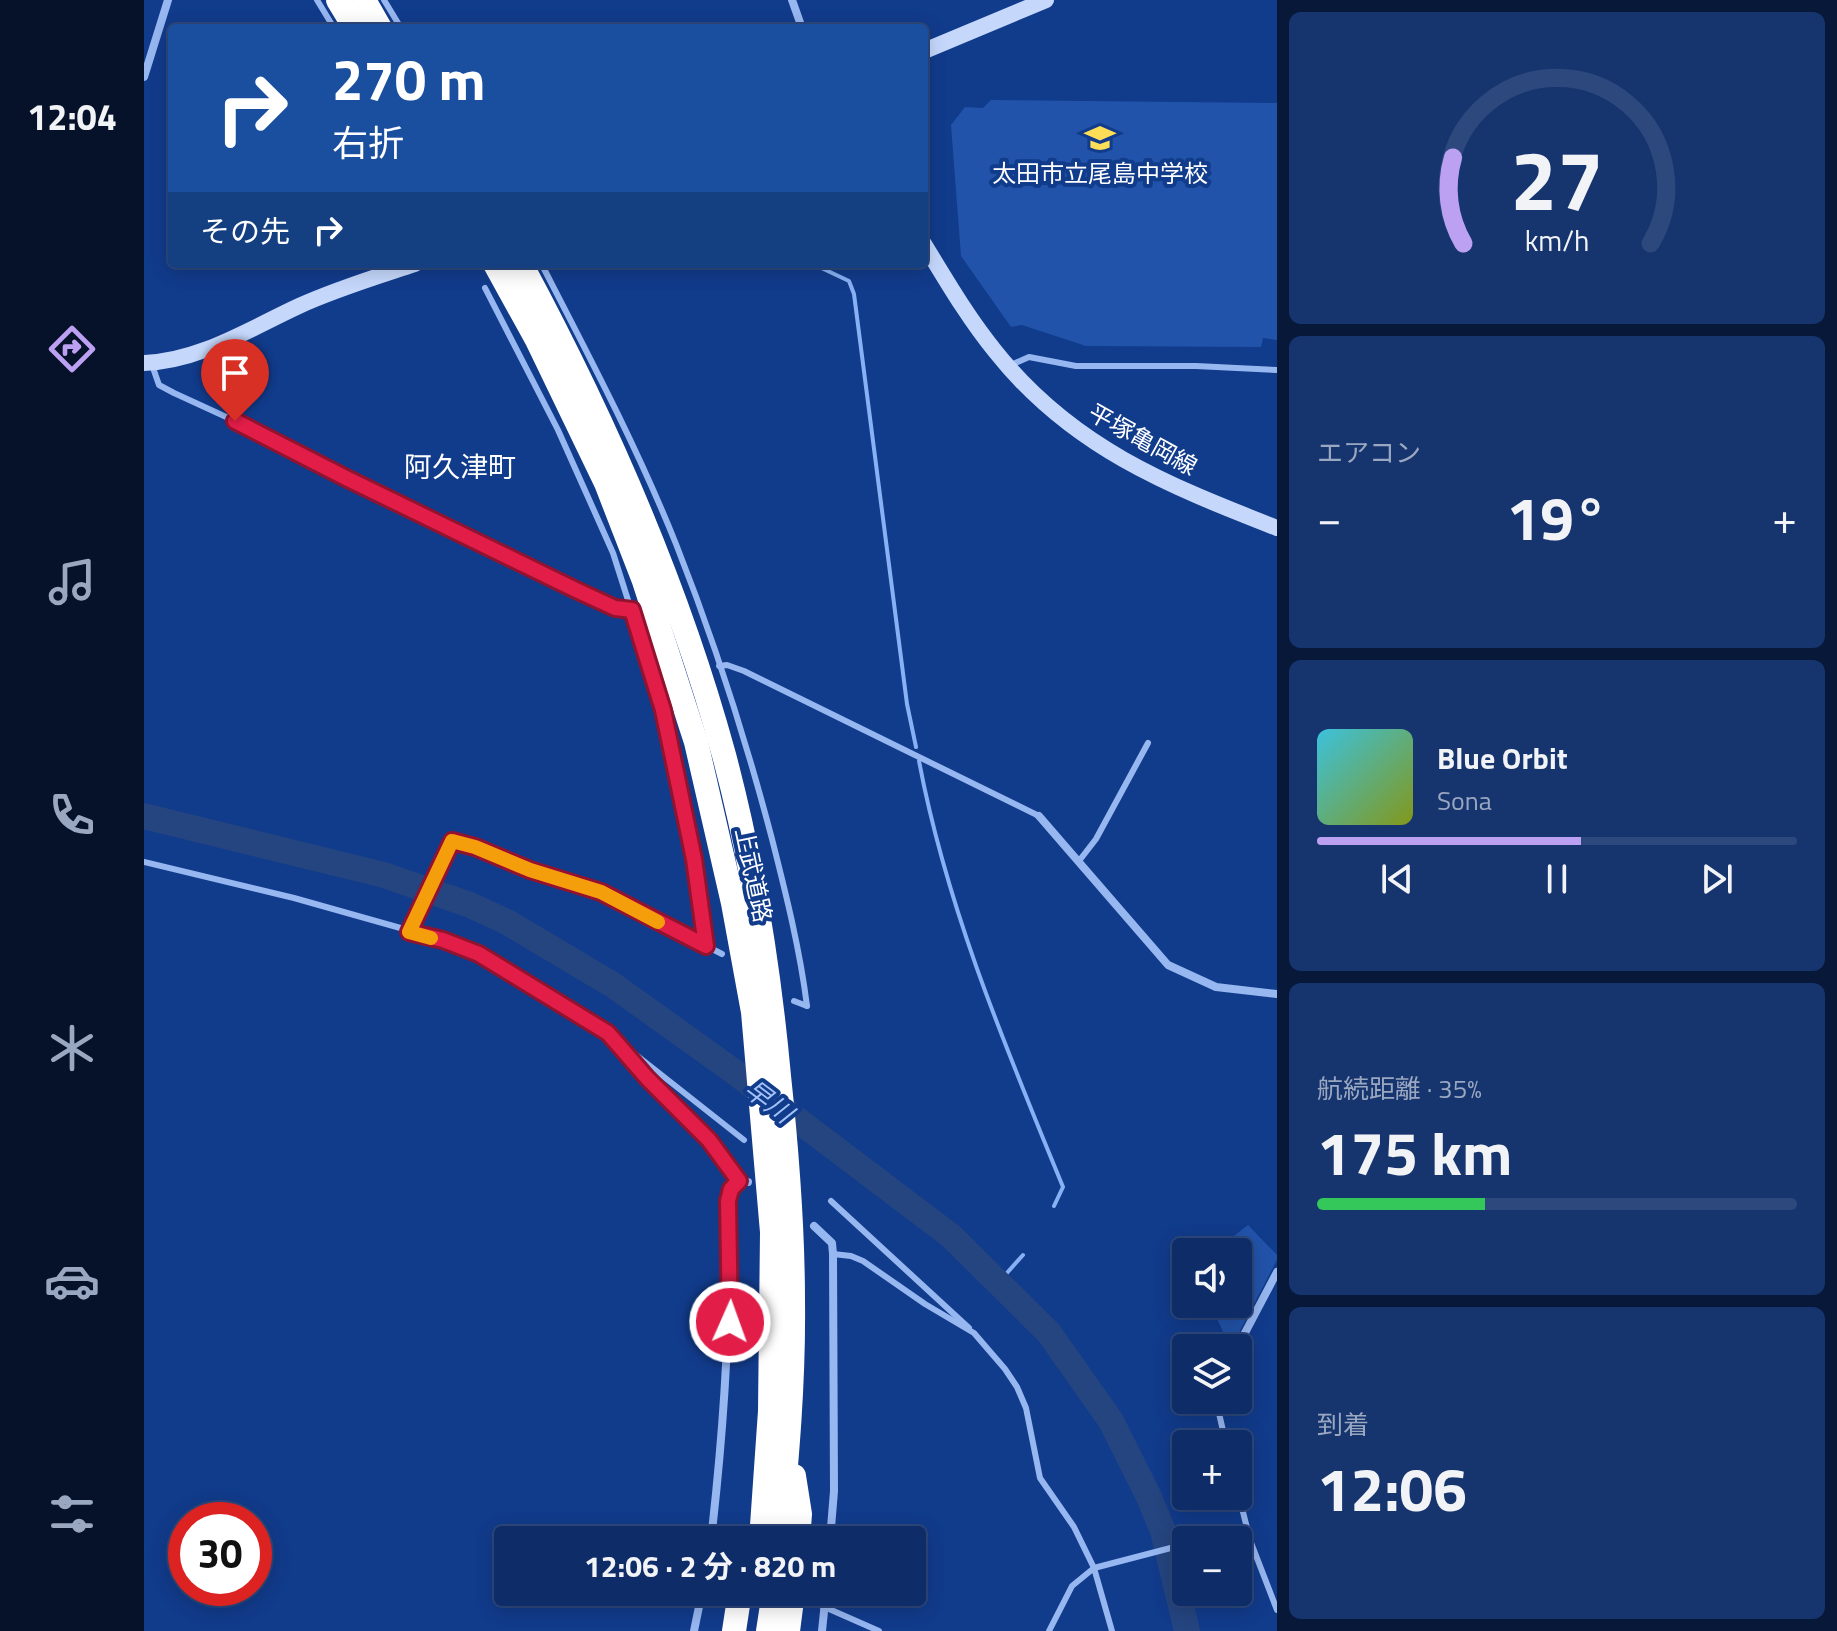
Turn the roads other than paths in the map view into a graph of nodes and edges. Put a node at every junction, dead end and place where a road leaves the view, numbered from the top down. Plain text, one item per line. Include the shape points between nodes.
1 (168, 0) edge
2 (317, 0) edge
3 (338, 0) edge
4 (364, 0) edge
5 (384, 0) edge
6 (792, 0) edge
7 (1046, 0) edge
8 (1026, 4) edge
9 (332, 24) edge
10 (353, 24) edge
11 (384, 24) edge
12 (385, 24) edge
13 (801, 24) edge
14 (928, 49) edge
15 (144, 77) edge
16 (928, 250) edge
17 (404, 268) edge
18 (497, 268) edge
19 (524, 268) edge
20 (543, 268) edge
21 (485, 288) dead end
22 (565, 328) junction
23 (148, 362) edge
24 (1008, 367) junction
25 (1277, 370) edge
26 (596, 487) junction
27 (1277, 528) edge
28 (632, 610) junction
29 (719, 666) junction
30 (1148, 743) dead end
31 (1039, 816) joint
32 (1079, 861) junction
33 (144, 862) edge
34 (410, 930) junction
35 (706, 946) junction
36 (722, 954) dead end
37 (1277, 994) edge
38 (794, 1001) dead end
39 (608, 1033) junction
40 (744, 1140) dead end
41 (743, 1182) joint
42 (831, 1201) dead end
43 (814, 1226) dead end
44 (833, 1254) junction
45 (1277, 1272) edge
46 (974, 1333) junction
47 (1244, 1334) edge
48 (770, 1411) junction
49 (789, 1446) junction
50 (713, 1526) edge
51 (750, 1526) edge
52 (762, 1526) edge
53 (780, 1526) edge
54 (799, 1526) edge
55 (831, 1526) edge
56 (1252, 1542) edge
57 (1172, 1548) edge
58 (1094, 1568) junction
59 (699, 1606) edge
60 (738, 1606) edge
61 (752, 1606) edge
62 (772, 1606) edge
63 (796, 1606) edge
64 (825, 1606) joint
65 (1277, 1610) edge
66 (694, 1631) edge
67 (734, 1631) edge
68 (748, 1631) edge
69 (768, 1631) edge
70 (788, 1631) edge
71 (822, 1631) edge
72 (879, 1631) edge
73 (1049, 1631) edge
74 (1112, 1631) edge

1 - 15 street
2 - 9 lane
3 - 10 highway
4 - 11 highway
5 - 12 lane
6 - 13 street
7 - 8 main road
8 - 14 main road
16 - 24 main road, 平塚亀岡線
17 - 23 main road via 301,305 201,352
18 - 26 highway, 上武道路 via 537,340
19 - 22 highway, 上武道路
20 - 22 lane
21 - 26 lane via 558,430
22 - 29 lane via 676,544
22 - 49 highway, 上武道路 via 678,612 742,831 774,1024 789,1173
23 - 28 lane via 159,385 174,393 576,590
24 - 25 lane via 1029,357 1076,366
24 - 27 main road, 平塚亀岡線 via 1074,428 1131,465
26 - 28 lane
26 - 48 highway, 上武道路 via 644,581 696,742 733,903 753,1012 767,1160 773,1275
28 - 35 lane via 663,710
29 - 31 lane via 744,671
29 - 38 lane via 755,772 782,878 807,1006
30 - 32 lane
31 - 32 street
32 - 37 street via 1168,965 1216,987
33 - 34 lane
34 - 35 lane via 452,841 601,892
34 - 39 lane via 479,954
35 - 36 lane
39 - 40 lane
39 - 41 lane
41 - 50 street via 731,1189 728,1201 730,1322
42 - 46 lane
43 - 44 street via 832,1243
44 - 46 lane via 863,1261
44 - 55 street
45 - 47 street
46 - 58 lane via 1017,1387 1032,1430 1040,1478
48 - 51 highway via 756,1466
48 - 52 highway, 上武道路
49 - 53 highway, 上武道路
49 - 54 highway
56 - 65 lane
57 - 58 lane
58 - 73 lane via 1072,1586
58 - 74 lane
59 - 66 street
60 - 67 highway
61 - 68 highway
62 - 69 highway
63 - 70 highway
64 - 71 street
64 - 72 lane

